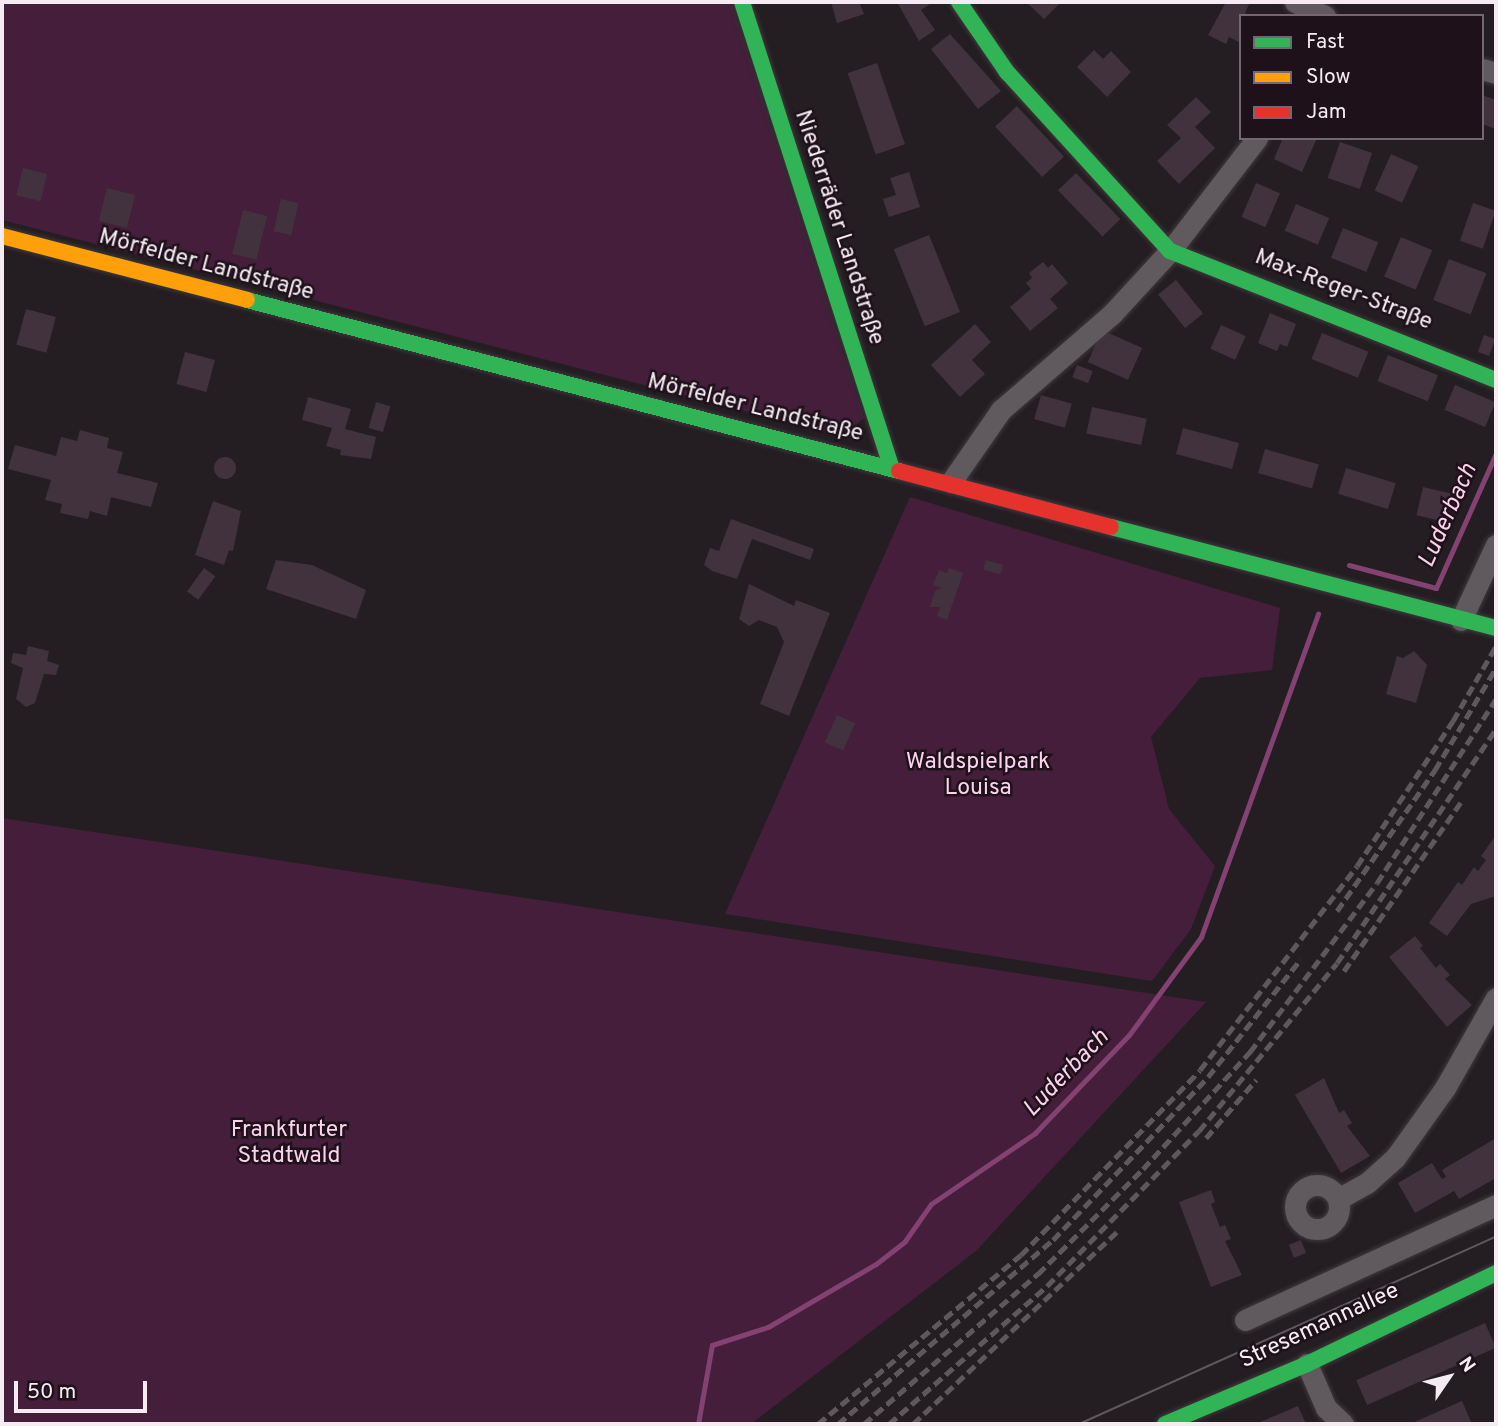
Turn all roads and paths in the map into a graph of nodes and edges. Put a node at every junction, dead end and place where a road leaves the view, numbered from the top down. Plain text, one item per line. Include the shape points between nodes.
1 (742, 2) edge
2 (959, 2) edge
3 (1295, 2) edge
4 (1322, 12) edge
5 (1255, 140) edge
6 (2, 236) edge
7 (1170, 251) junction
8 (1496, 380) edge
9 (891, 467) junction
10 (951, 482) junction
11 (1496, 545) edge
12 (1461, 620) junction
13 (1496, 628) edge
14 (1495, 1003) edge
15 (1338, 1199) dead end
16 (1496, 1205) edge
17 (1496, 1273) edge
18 (1245, 1320) dead end
19 (1307, 1364) junction
20 (1164, 1424) edge
21 (1343, 1424) edge

1 - 9 main road, Niederräder Landstraße
2 - 7 main road, Max-Reger-Straße via 1007,72
3 - 4 street
5 - 7 street
6 - 9 main road, Mörfelder Landstraße
7 - 8 main road, Max-Reger-Straße
7 - 10 street via 1112,314 1001,410
9 - 10 main road, Mörfelder Landstraße
10 - 12 main road, Mörfelder Landstraße
11 - 12 street
12 - 13 main road, Mörfelder Landstraße
14 - 15 street via 1445,1088 1395,1158 1367,1183
16 - 18 street, Stresemannallee
17 - 19 main road, Stresemannallee
19 - 20 main road, Stresemannallee
19 - 21 street via 1326,1408

